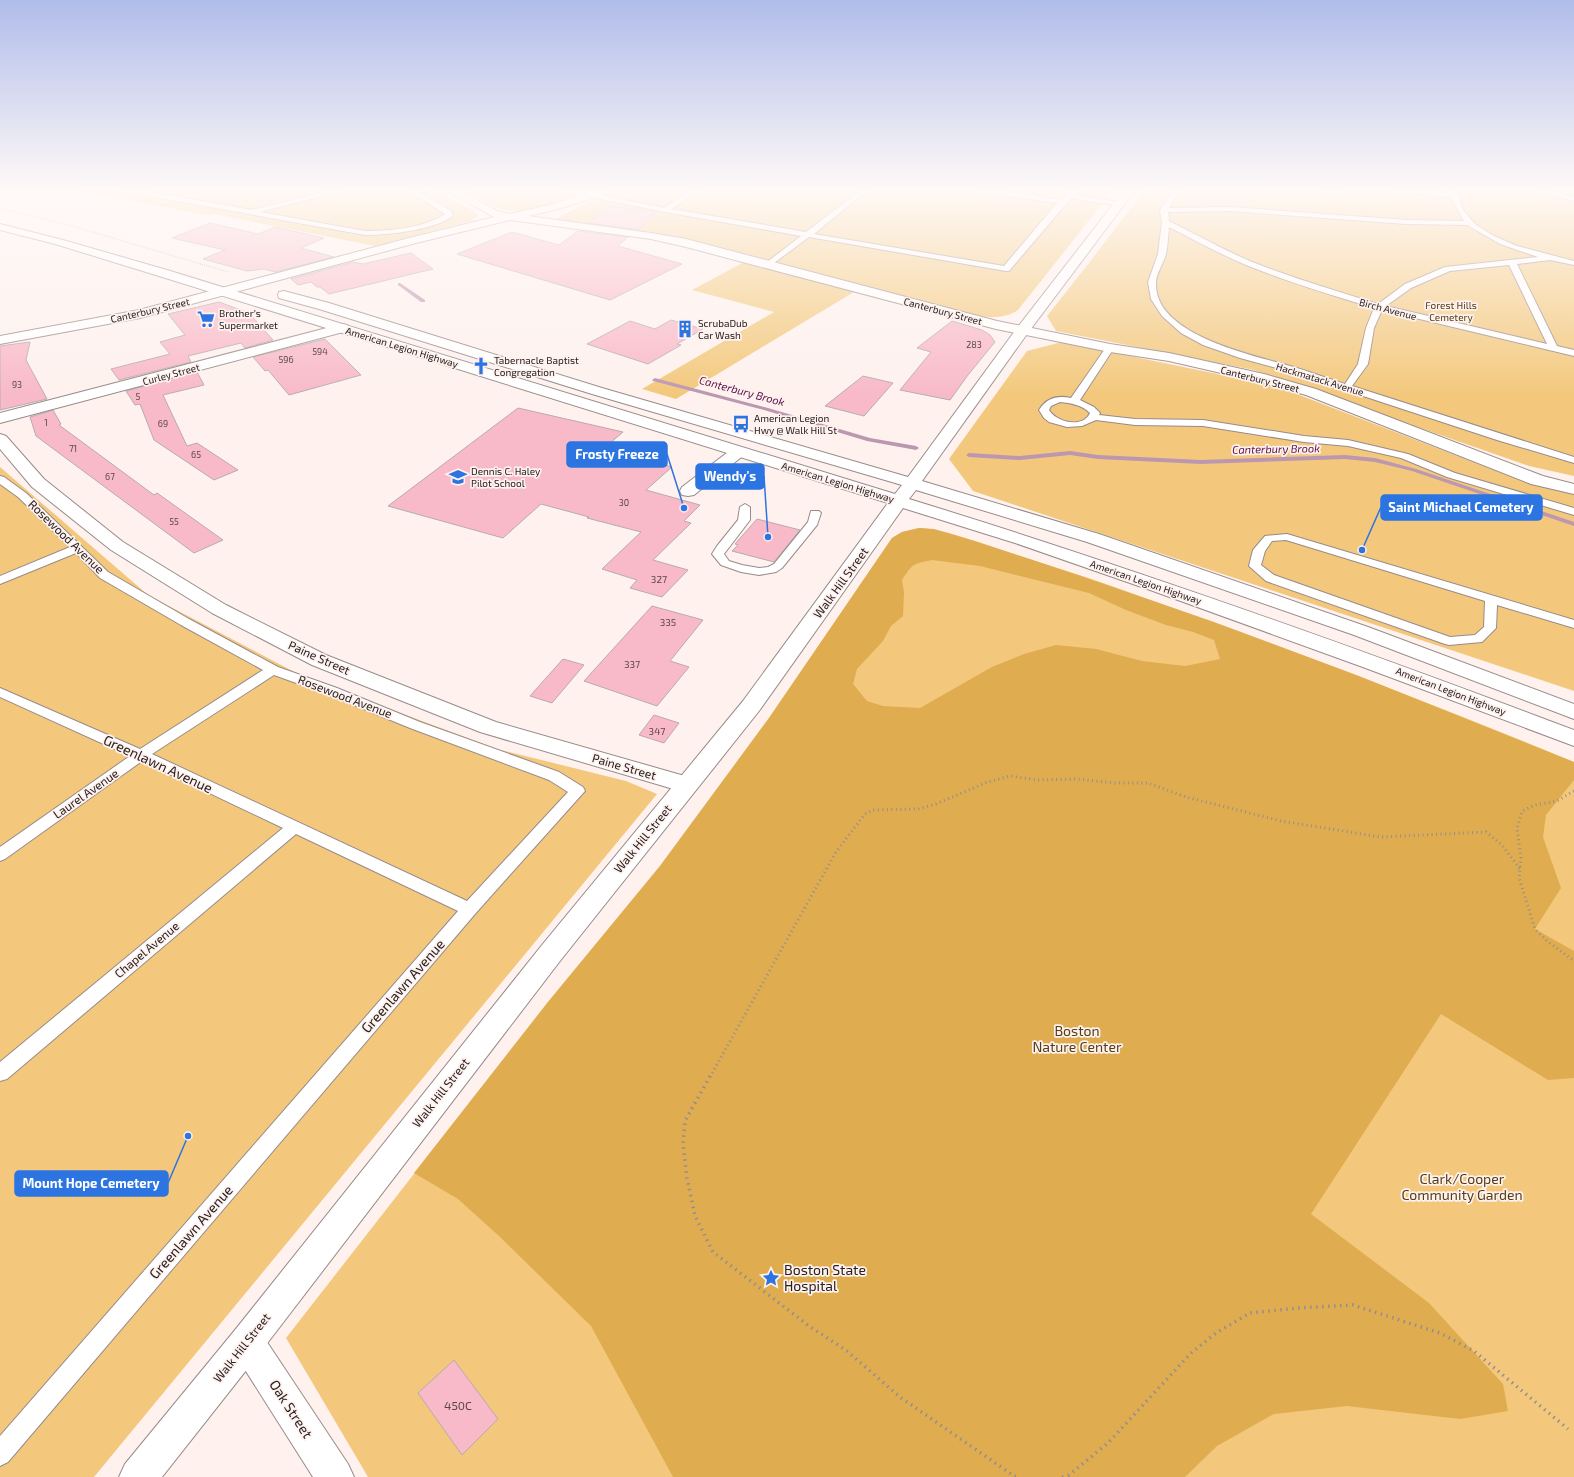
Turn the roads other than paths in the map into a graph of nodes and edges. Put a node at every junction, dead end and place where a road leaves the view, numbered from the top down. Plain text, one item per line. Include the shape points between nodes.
1 (121, 258) edge
2 (349, 258) edge
3 (747, 258) edge
4 (778, 258) edge
5 (938, 258) edge
6 (1016, 258) edge
7 (1078, 258) edge
8 (1161, 258) edge
9 (1238, 258) edge
10 (1548, 258) joint
11 (1512, 262) junction
12 (1574, 263) edge
13 (770, 264) junction
14 (227, 285) junction
15 (252, 285) junction
16 (1379, 307) junction
17 (342, 328) junction
18 (1022, 331) junction
19 (0, 340) edge
20 (1110, 348) junction
21 (1554, 349) junction
22 (1574, 352) edge
23 (1347, 387) junction
24 (1074, 400) junction
25 (1094, 417) junction
26 (0, 418) edge
27 (0, 439) edge
28 (738, 452) junction
29 (1574, 460) edge
30 (0, 479) edge
31 (912, 483) junction
32 (1574, 489) edge
33 (688, 491) dead end
34 (898, 500) junction
35 (745, 507) dead end
36 (1574, 512) edge
37 (815, 513) dead end
38 (78, 548) junction
39 (0, 580) edge
40 (1491, 599) junction
41 (1574, 624) edge
42 (273, 670) junction
43 (0, 692) edge
44 (1574, 712) edge
45 (1574, 738) edge
46 (142, 755) junction
47 (688, 785) junction
48 (294, 827) junction
49 (0, 855) edge
50 (468, 909) junction
51 (0, 1073) edge
52 (247, 1342) junction
53 (1, 1450) edge
54 (138, 1477) edge
55 (335, 1477) edge

1 - 14 main road, American Legion Highway
2 - 15 main road, Canterbury Street
3 - 13 main road, Canterbury Street
4 - 13 lane
5 - 6 lane via 1006,270
7 - 18 main road, Walk Hill Street
8 - 23 lane, Hackmatack Avenue via 1152,282 1155,299 1165,314 1184,331 1206,343 1242,356
9 - 16 lane, Birch Avenue via 1314,287
10 - 11 lane
10 - 12 lane
11 - 16 lane via 1448,269 1408,286
11 - 21 lane
13 - 18 main road, Canterbury Street
14 - 15 main road, Canterbury Street
14 - 17 main road, American Legion Highway
14 - 19 main road, Canterbury Street via 140,314
15 - 31 main road, American Legion Highway via 597,391
16 - 21 lane, Birch Avenue
16 - 23 lane via 1370,328 1363,364
17 - 26 main road, Curley Street
17 - 28 main road, American Legion Highway
18 - 20 main road, Canterbury Street
18 - 31 main road, Walk Hill Street
20 - 24 lane
20 - 32 main road, Canterbury Street via 1169,357 1259,377 1311,392 1530,477
21 - 22 lane, Birch Avenue
23 - 29 lane, Hackmatack Avenue
24 - 25 lane via 1091,408 1095,413
24 - 25 lane via 1050,402 1045,406 1045,413 1048,417 1065,424 1086,423
25 - 36 lane via 1134,422 1203,423 1304,439 1348,443 1404,456 1451,474
27 - 47 main road, Paine Street via 41,486 117,546 219,608 319,660 488,727
28 - 33 main road
28 - 34 main road, American Legion Highway
30 - 38 lane, Rosewood Avenue via 22,495
31 - 34 main road, Walk Hill Street
31 - 44 main road, American Legion Highway via 1093,538 1361,631
34 - 45 main road, American Legion Highway via 1158,585 1389,667
34 - 47 main road, Walk Hill Street via 756,699
35 - 37 lane via 744,520 718,554 730,565 758,572 772,570 778,566 813,523
38 - 39 lane
38 - 42 lane, Rosewood Avenue via 104,575
40 - 40 lane via 1287,537 1269,538 1259,550 1255,566 1270,578 1449,641 1478,639 1490,628
40 - 41 lane
42 - 46 lane, Laurel Avenue
42 - 50 lane, Rosewood Avenue via 332,690 415,725 554,776 578,791
43 - 46 lane, Greenlawn Avenue
46 - 48 lane, Greenlawn Avenue
46 - 49 lane, Laurel Avenue
47 - 52 main road, Walk Hill Street via 550,953
48 - 50 lane, Greenlawn Avenue
48 - 51 lane, Chapel Avenue
50 - 53 lane, Greenlawn Avenue
52 - 54 main road, Walk Hill Street
52 - 55 main road, Oak Street

